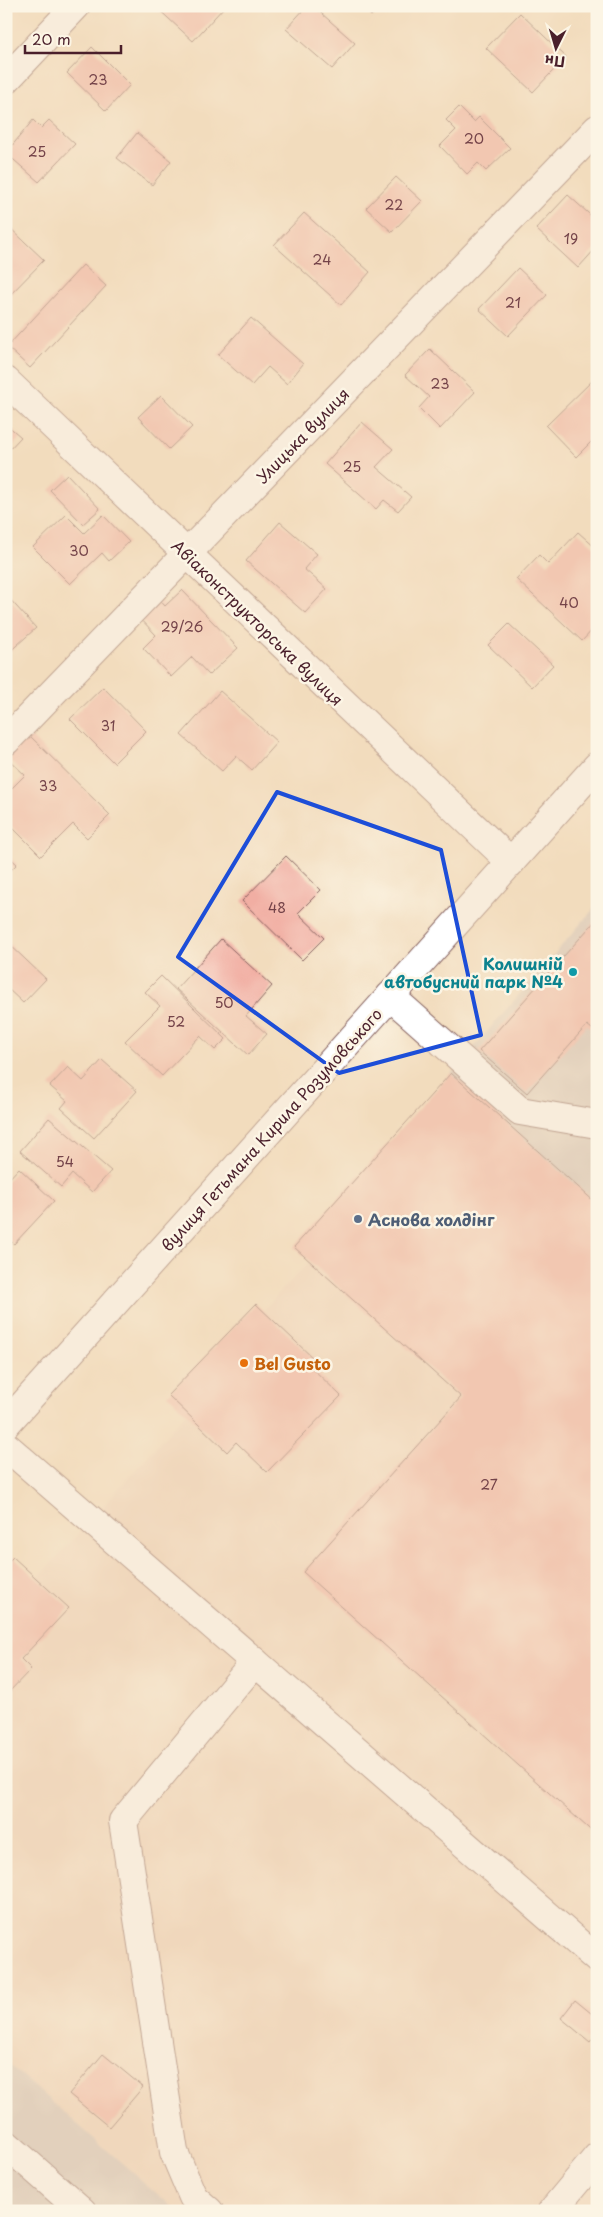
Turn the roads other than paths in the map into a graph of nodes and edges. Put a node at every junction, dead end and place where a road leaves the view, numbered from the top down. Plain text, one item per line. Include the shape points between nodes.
1 (76, 6) edge
2 (6, 80) edge
3 (597, 129) edge
4 (6, 381) edge
5 (187, 554) junction
6 (6, 741) edge
7 (597, 766) edge
8 (511, 862) junction
9 (390, 996) junction
10 (597, 1124) edge
11 (6, 1424) edge
12 (6, 1446) edge
13 (255, 1662) junction
14 (597, 1959) edge
15 (6, 2144) edge
16 (597, 2157) edge
17 (82, 2211) edge
18 (209, 2211) edge
19 (552, 2211) edge

1 - 2 street
3 - 5 street, Улицька вулиця
4 - 5 street, Авіаконструкторська вулиця
5 - 6 street, Улицька вулиця
5 - 8 street, Авіаконструкторська вулиця
7 - 8 street, вулиця Гетьмана Кирила Розумовського
8 - 9 street, вулиця Гетьмана Кирила Розумовського
9 - 10 street via 520,1111
9 - 11 street, вулиця Гетьмана Кирила Розумовського
12 - 13 street
13 - 14 street
13 - 18 street via 122,1821 174,2152 193,2197
15 - 17 street
16 - 19 street

